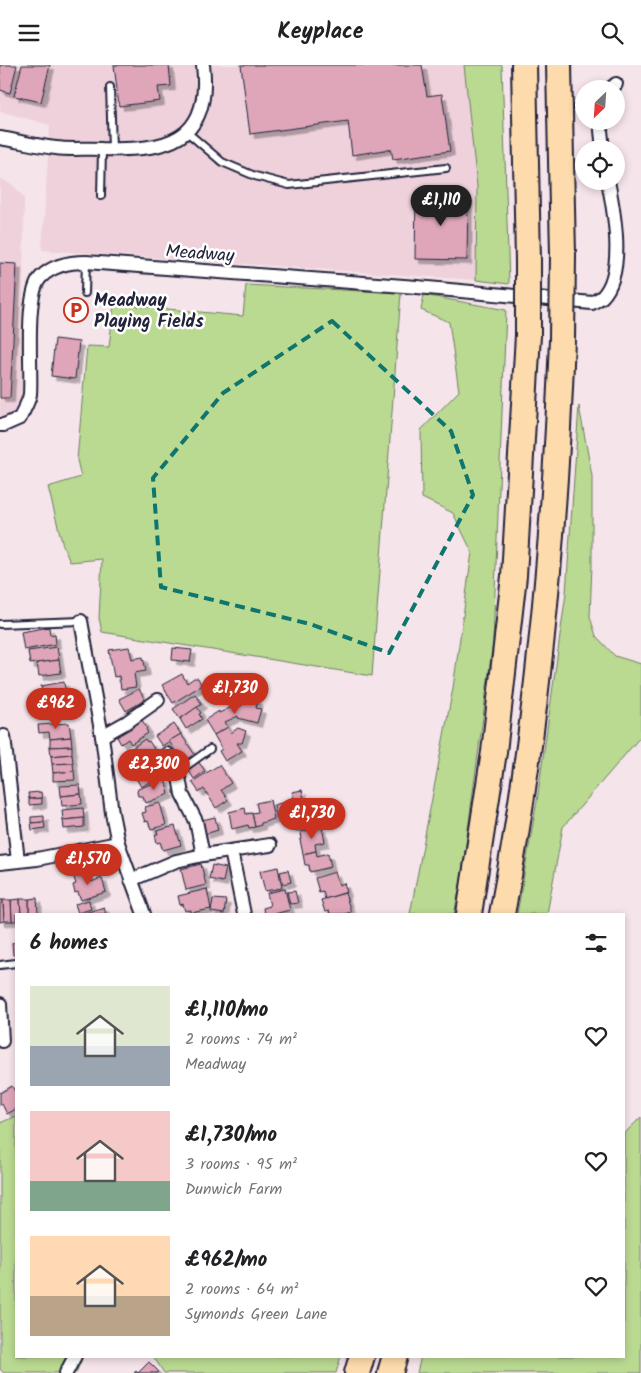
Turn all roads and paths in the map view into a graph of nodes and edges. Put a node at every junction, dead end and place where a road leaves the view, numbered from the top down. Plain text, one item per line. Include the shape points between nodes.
1 (203, 65) edge
2 (524, 65) edge
3 (559, 65) edge
4 (110, 87) dead end
5 (187, 132) junction
6 (0, 138) edge
7 (107, 149) junction
8 (446, 168) dead end
9 (610, 190) edge
10 (101, 196) dead end
11 (86, 262) junction
12 (85, 293) dead end
13 (0, 425) edge
14 (81, 621) joint
15 (0, 624) edge
16 (158, 700) dead end
17 (4, 736) dead end
18 (102, 736) junction
19 (210, 749) dead end
20 (167, 754) dead end
21 (3, 768) edge
22 (178, 771) junction
23 (118, 843) junction
24 (270, 845) dead end
25 (231, 851) junction
26 (203, 855) junction
27 (18, 861) junction
28 (0, 863) edge
29 (131, 880) junction
30 (144, 913) edge
31 (244, 913) edge
32 (469, 913) edge
33 (502, 913) edge
34 (15, 963) edge
35 (0, 965) edge
36 (0, 1004) edge
37 (2, 1041) dead end
38 (75, 1358) edge
39 (361, 1358) edge
40 (394, 1358) edge
41 (66, 1373) edge
42 (357, 1373) edge
43 (390, 1373) edge

1 - 5 street via 202,104 199,115
2 - 32 highway, bridge via 528,335 514,576 494,752
3 - 33 highway, bridge via 563,255 559,411 547,585 531,727
4 - 7 lane
5 - 7 street via 165,145
5 - 8 lane via 222,162 255,176 289,185
6 - 7 street via 56,148
7 - 10 lane
9 - 11 street, Meadway via 614,211 614,273 608,288 592,303
11 - 12 lane
11 - 13 street, Meadway via 71,262 53,268 39,279 31,304 30,396 20,418
14 - 15 lane
14 - 18 street
16 - 18 street
17 - 21 street
18 - 23 street
19 - 22 lane
20 - 22 street
21 - 27 street
22 - 26 street via 182,794 196,821
23 - 27 street
23 - 29 street
24 - 25 street
25 - 26 street
25 - 31 street
26 - 29 street via 176,861
27 - 28 street
29 - 30 street
34 - 35 lane
36 - 37 street
38 - 41 street
39 - 42 highway
40 - 43 highway

